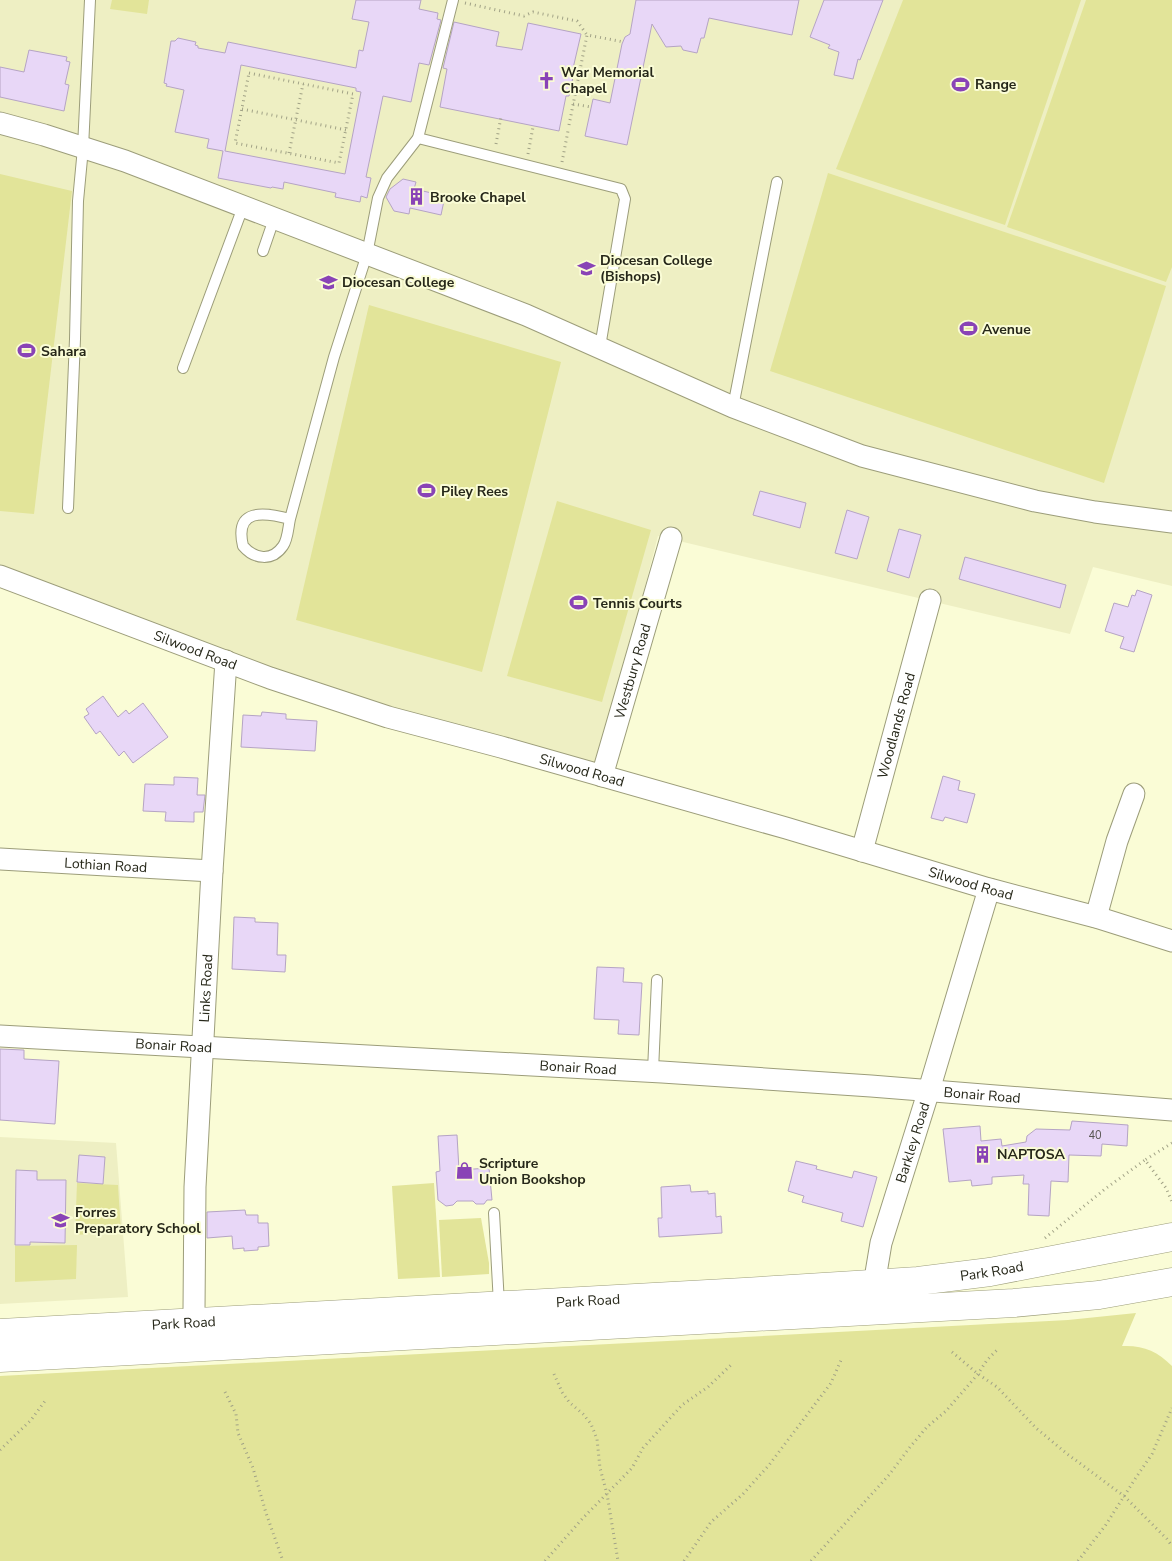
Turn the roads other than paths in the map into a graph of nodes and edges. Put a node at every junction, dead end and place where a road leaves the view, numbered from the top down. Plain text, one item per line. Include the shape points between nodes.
1 (90, 0) edge
2 (453, 0) edge
3 (0, 123) edge
4 (418, 138) junction
5 (83, 148) junction
6 (777, 182) dead end
7 (243, 206) junction
8 (274, 219) junction
9 (264, 251) dead end
10 (367, 254) junction
11 (600, 347) junction
12 (183, 368) dead end
13 (733, 408) junction
14 (68, 508) dead end
15 (290, 519) junction
16 (1172, 522) edge
17 (671, 538) dead end
18 (0, 576) edge
19 (930, 600) dead end
20 (226, 661) junction
21 (602, 776) junction
22 (1134, 794) dead end
23 (862, 851) junction
24 (0, 860) edge
25 (212, 871) junction
26 (989, 889) junction
27 (1096, 917) junction
28 (1172, 941) edge
29 (657, 980) dead end
30 (0, 1036) edge
31 (203, 1046) junction
32 (653, 1071) junction
33 (929, 1090) junction
34 (1163, 1109) edge
35 (494, 1212) dead end
36 (1172, 1238) edge
37 (1172, 1282) edge
38 (873, 1284) junction
39 (499, 1305) junction
40 (870, 1311) junction
41 (0, 1333) edge
42 (195, 1335) junction
43 (0, 1358) edge

1 - 5 lane
2 - 4 lane
3 - 5 street
4 - 10 lane via 387,178 378,198
4 - 11 lane via 621,189 625,199
5 - 7 street
5 - 14 lane via 78,201
6 - 13 lane
7 - 8 street
7 - 12 lane
8 - 9 lane
8 - 10 street
10 - 11 street
10 - 15 lane via 334,357
11 - 13 street
13 - 16 street via 862,456 1016,496 1094,512
15 - 15 lane via 283,545 272,555 254,556 243,546 241,527 244,520 272,514
17 - 21 street, Westbury Road
18 - 20 street, Silwood Road
19 - 23 street, Woodlands Road
20 - 21 street, Silwood Road via 379,714
20 - 25 street, Links Road
21 - 23 street, Silwood Road
22 - 27 street
23 - 26 street, Silwood Road
24 - 25 street, Lothian Road
25 - 31 street, Links Road
26 - 27 street, Silwood Road
26 - 33 street, Barkley Road
27 - 28 street, Silwood Road
29 - 32 lane
30 - 31 street, Bonair Road
31 - 32 street, Bonair Road
31 - 42 street, Links Road via 195,1187
32 - 33 street, Bonair Road
33 - 34 street, Bonair Road
33 - 38 street, Barkley Road via 881,1243
35 - 39 lane
36 - 38 main road, Park Road via 990,1272
37 - 40 main road, Park Road via 1053,1300
38 - 39 main road, Park Road
38 - 40 street, Barkley Road
39 - 42 main road, Park Road
40 - 42 main road, Park Road
41 - 42 main road, Park Road
42 - 43 main road, Park Road

